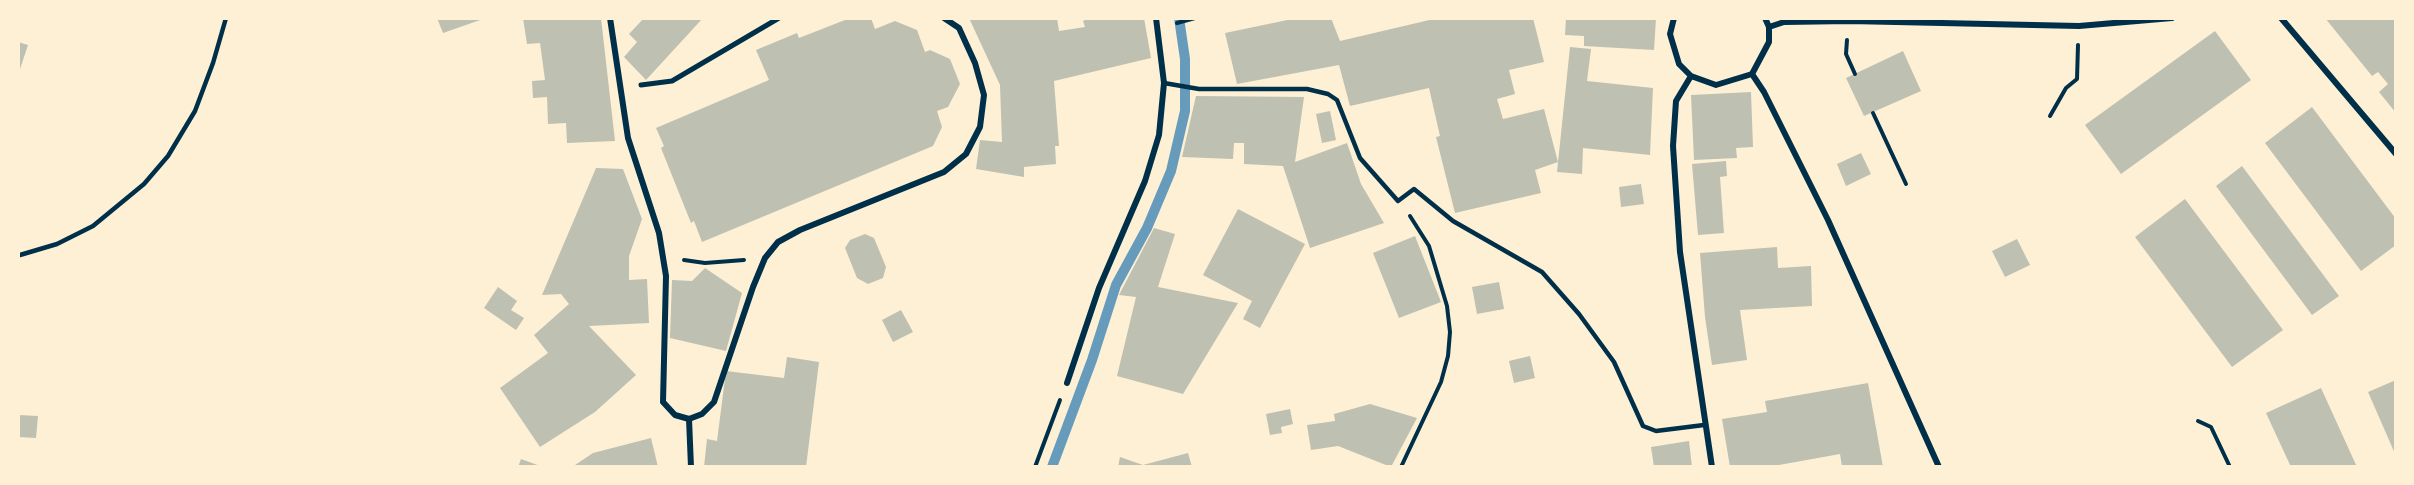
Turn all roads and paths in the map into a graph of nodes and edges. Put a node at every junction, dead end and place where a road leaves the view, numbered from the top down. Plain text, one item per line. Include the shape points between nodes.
1 (226, 18) edge
2 (610, 18) edge
3 (780, 18) edge
4 (944, 18) edge
5 (1156, 18) edge
6 (1195, 18) edge
7 (1674, 18) edge
8 (1765, 18) edge
9 (2172, 18) edge
10 (2281, 18) edge
11 (1850, 21) junction
12 (1167, 26) dead end
13 (2079, 26) junction
14 (1769, 27) junction
15 (1752, 74) junction
16 (1855, 74) dead end
17 (1691, 76) junction
18 (1164, 83) junction
19 (641, 85) dead end
20 (1873, 113) dead end
21 (2050, 116) dead end
22 (2396, 154) edge
23 (1906, 184) dead end
24 (1398, 201) junction
25 (681, 252) dead end
26 (20, 255) dead end
27 (763, 264) junction
28 (1067, 382) joint
29 (689, 419) junction
30 (2198, 421) dead end
31 (1704, 425) junction
32 (691, 467) edge
33 (1035, 467) edge
34 (1401, 467) edge
35 (1712, 467) edge
36 (1940, 467) edge
37 (2229, 467) edge

1 - 26 lane via 195,111 168,156 144,184 93,226 57,244
2 - 29 street via 628,138 659,233 666,276 663,402 675,415
3 - 19 street via 672,81
4 - 27 street via 959,28 984,95 980,127 966,154 944,172 800,230 778,242
5 - 18 street
6 - 12 path
7 - 17 street via 1670,34 1679,64
8 - 14 street
9 - 13 street
10 - 22 street
11 - 13 street
11 - 14 street via 1784,22
11 - 16 path via 1846,54
13 - 21 path via 2077,79 2066,88
14 - 15 street via 1769,42
15 - 17 street via 1716,86
15 - 36 street via 1828,220
17 - 31 street via 1676,101 1673,146 1680,252
18 - 24 lane via 1199,89 1307,89 1328,94 1337,100 1360,158
18 - 28 street via 1159,135 1145,180 1099,288
20 - 23 path
24 - 31 lane via 1414,189 1453,222 1542,272 1614,362 1643,426 1656,431
24 - 34 path via 1429,246 1448,306 1450,332 1441,382
25 - 27 path via 684,261 740,259
27 - 29 street via 714,402 702,414
28 - 33 path
29 - 32 street
30 - 37 path via 2211,427
31 - 35 street

